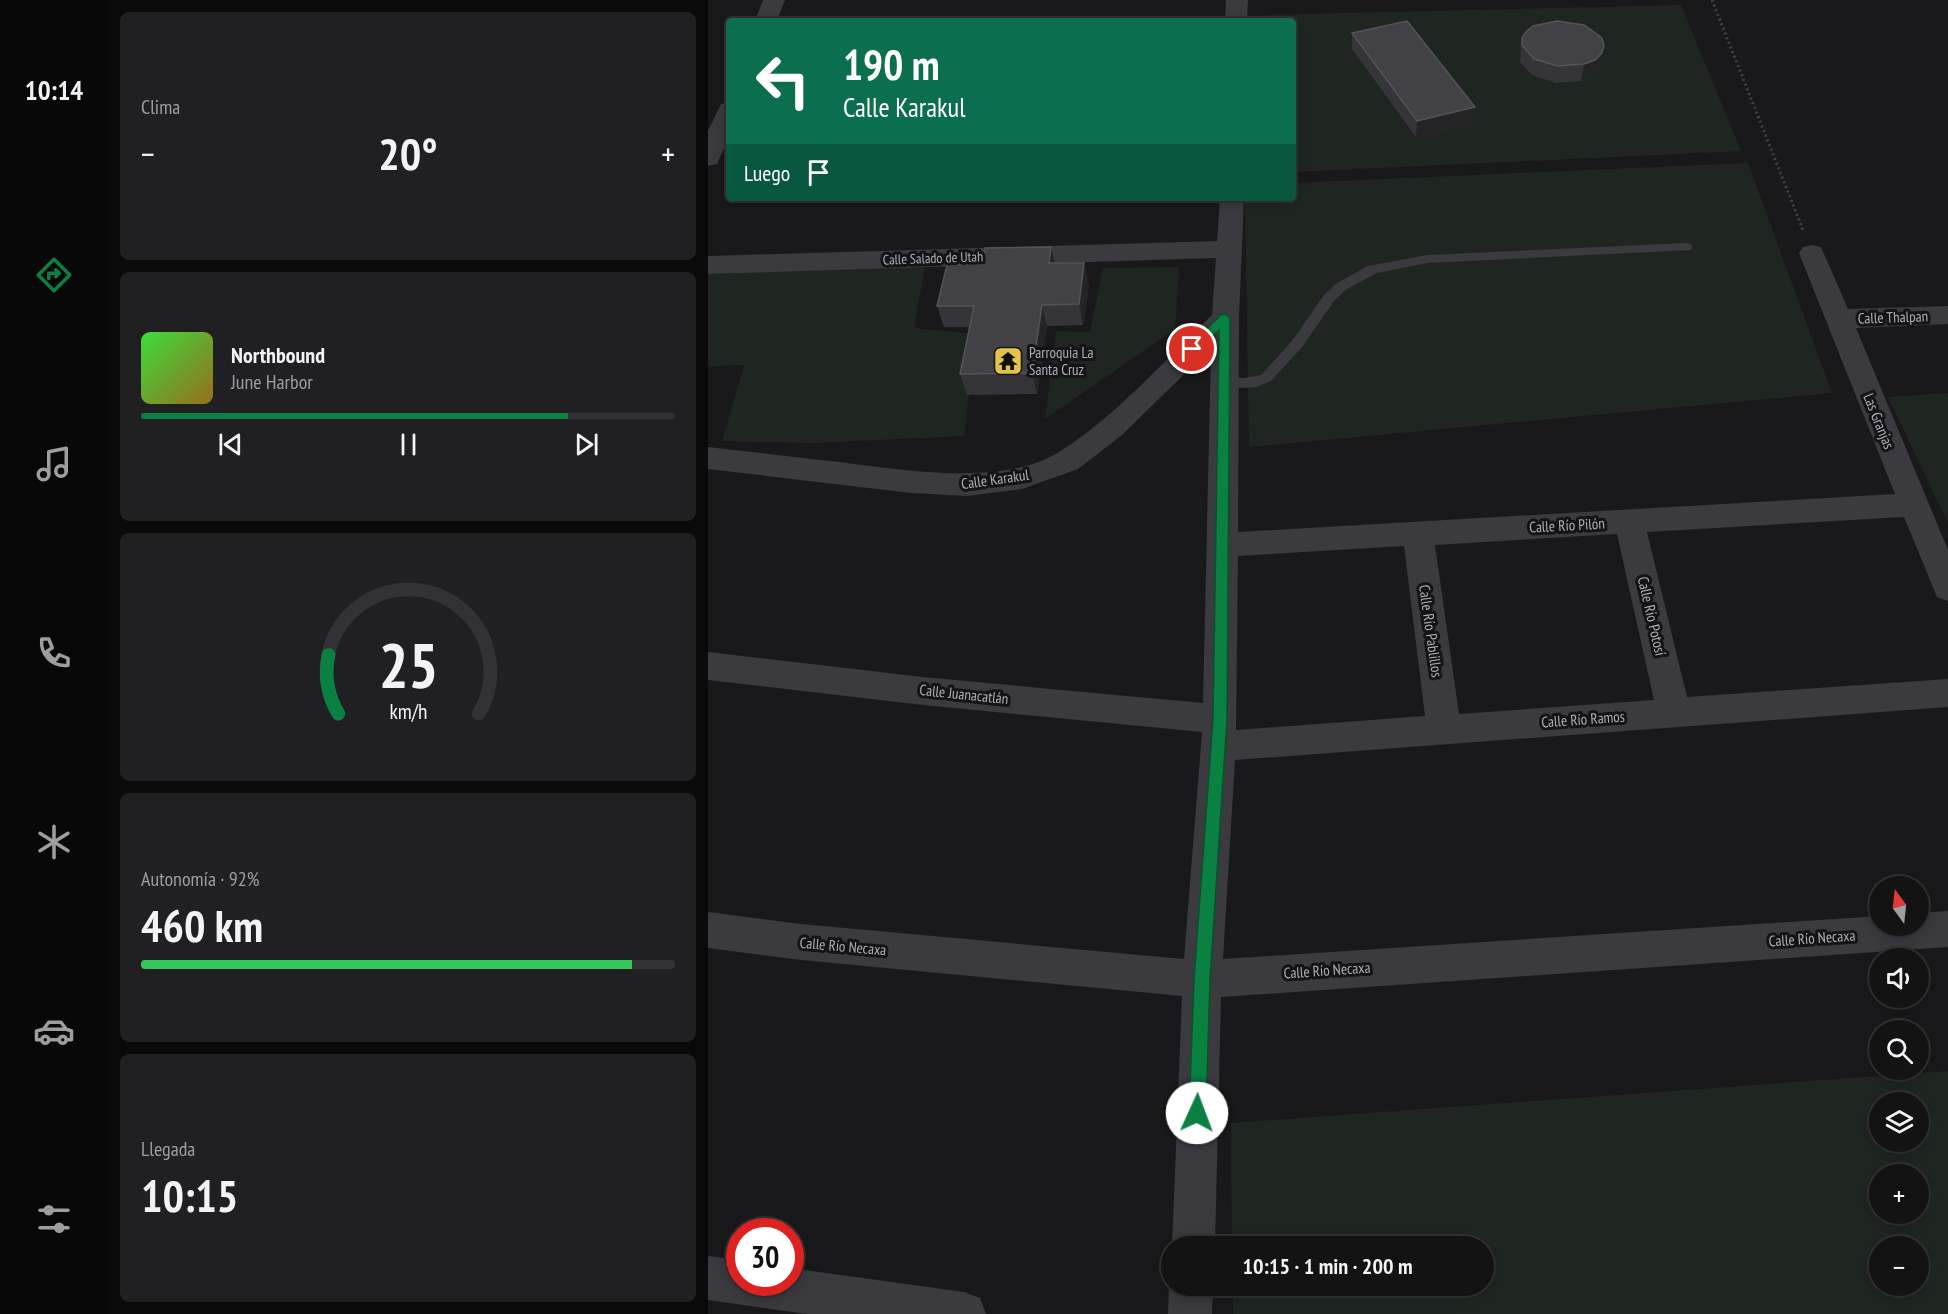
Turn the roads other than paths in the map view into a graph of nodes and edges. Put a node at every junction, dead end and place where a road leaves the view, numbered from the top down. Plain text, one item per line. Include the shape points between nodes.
1 (774, 0) edge
2 (1237, 0) edge
3 (767, 18) edge
4 (1236, 18) edge
5 (726, 120) edge
6 (717, 150) edge
7 (1232, 201) edge
8 (1686, 247) dead end
9 (1230, 249) junction
10 (1812, 253) road end
11 (708, 265) edge
12 (1948, 315) edge
13 (1225, 318) junction
14 (1839, 319) junction
15 (1224, 382) junction
16 (708, 458) edge
17 (1913, 505) junction
18 (1629, 521) junction
19 (1418, 533) junction
20 (1222, 545) junction
21 (1948, 588) edge
22 (708, 666) edge
23 (1948, 693) edge
24 (1674, 711) junction
25 (1444, 730) junction
26 (1219, 732) junction
27 (1948, 929) edge
28 (708, 930) edge
29 (1202, 979) junction
30 (1193, 1236) edge
31 (708, 1278) edge
32 (1191, 1296) edge
33 (964, 1314) edge
34 (1190, 1314) edge

1 - 3 street
2 - 4 street
5 - 6 street
7 - 9 street
8 - 15 lane via 1427,259 1373,269 1329,298 1297,344 1266,378 1250,383
9 - 11 street, Calle Salado de Utah
9 - 13 street
10 - 14 street, Las Granjas
12 - 14 street, Calle Thalpan
13 - 15 street
13 - 16 street, Calle Karakul via 1112,428 1068,461 1022,478 967,485 911,482
14 - 17 street, Las Granjas
15 - 20 street
17 - 18 street, Calle Río Pilón
17 - 21 street, Las Granjas
18 - 19 street, Calle Río Pilón
18 - 24 street, Calle Río Potosí
19 - 20 street, Calle Río Pilón
19 - 25 street, Calle Río Pablillos
20 - 26 street
22 - 26 street, Calle Juanacatlán
23 - 24 street, Calle Río Ramos
24 - 25 street, Calle Río Ramos
25 - 26 street, Calle Río Ramos
26 - 29 street
27 - 29 street, Calle Río Necaxa
28 - 29 street, Calle Río Necaxa
29 - 30 street
31 - 33 street
32 - 34 street

